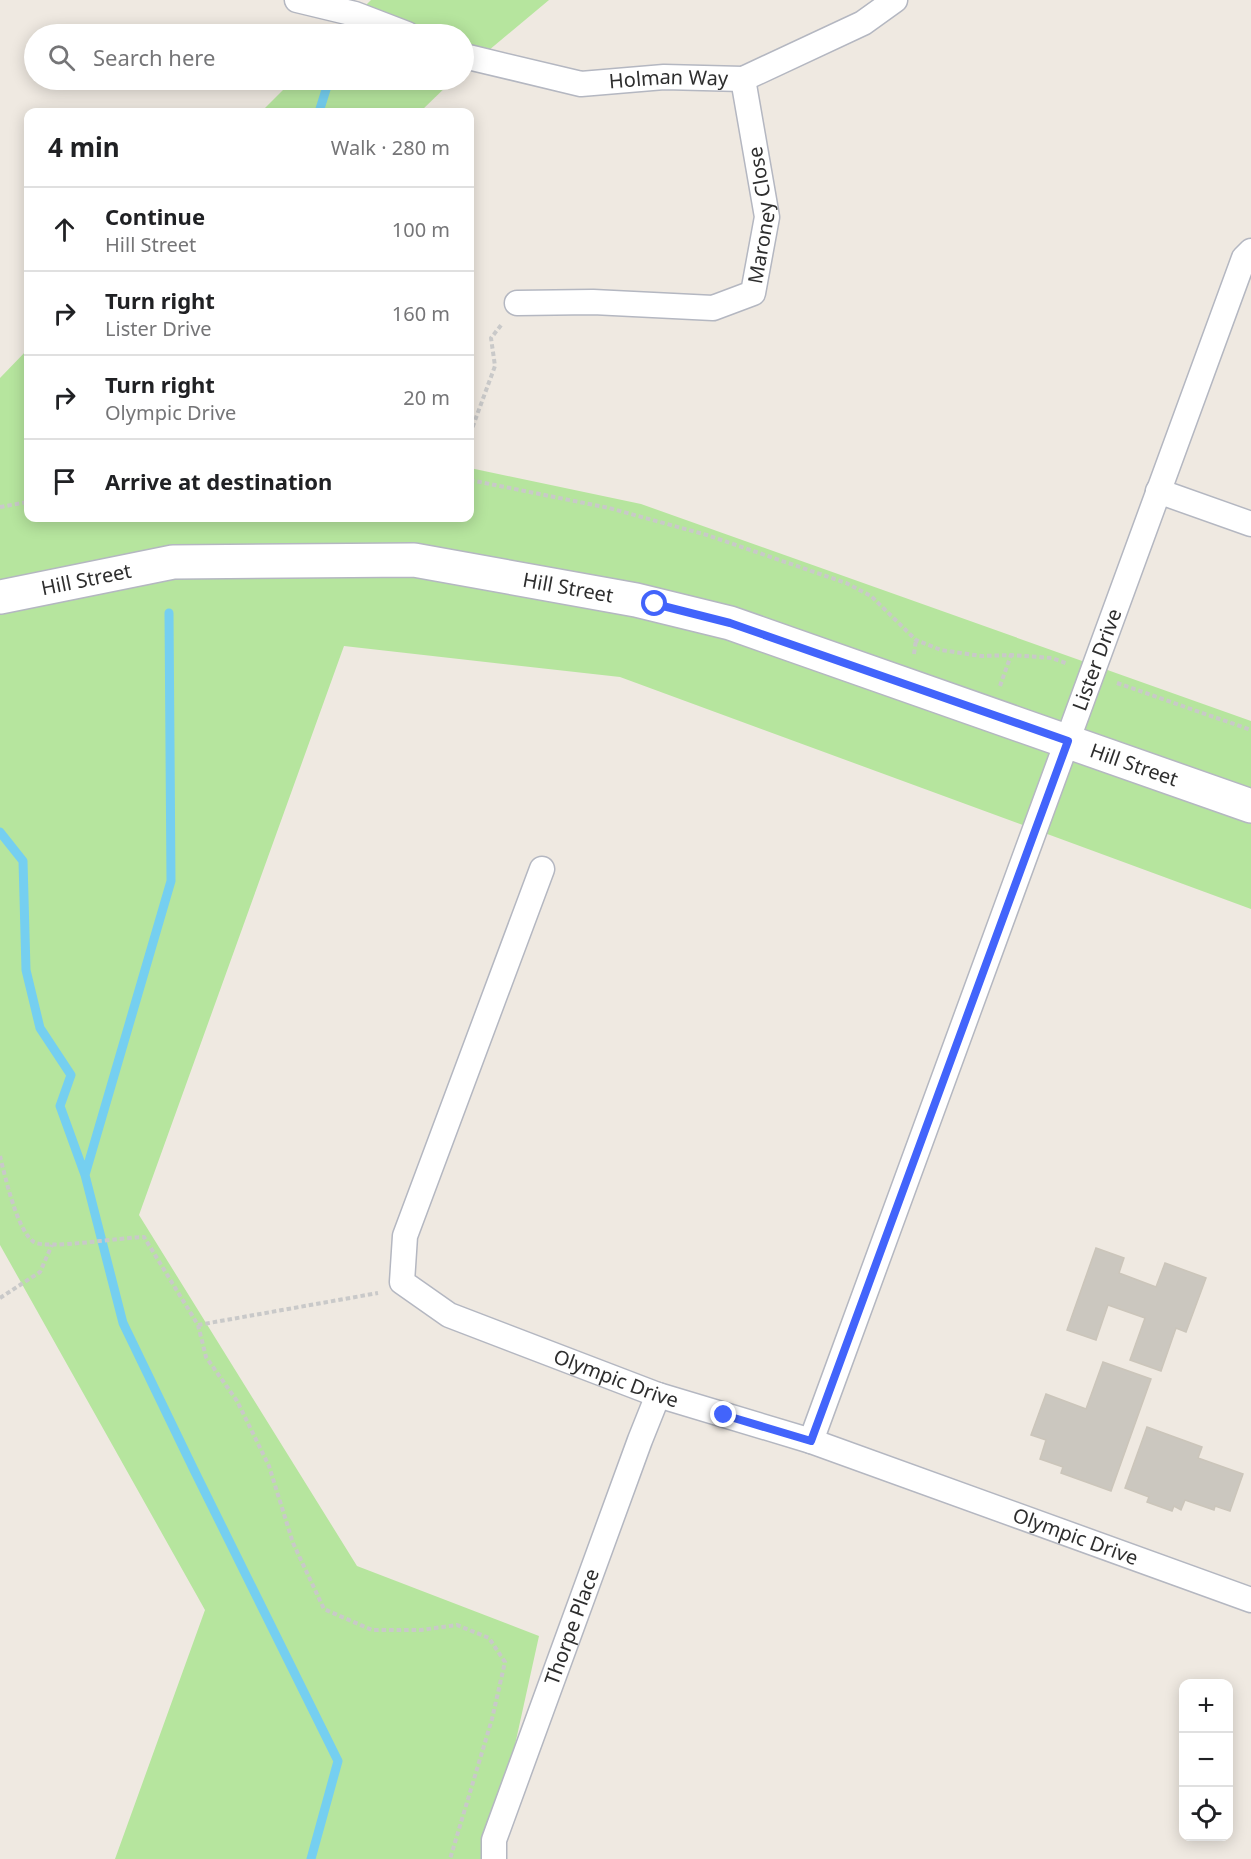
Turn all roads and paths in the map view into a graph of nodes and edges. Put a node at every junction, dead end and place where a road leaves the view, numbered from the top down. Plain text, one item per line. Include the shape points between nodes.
1 (297, 0) edge
2 (896, 0) edge
3 (357, 7) edge
4 (388, 24) edge
5 (474, 58) edge
6 (743, 79) junction
7 (1251, 251) edge
8 (517, 303) joint
9 (474, 424) edge
10 (474, 481) edge
11 (1158, 491) junction
12 (24, 503) edge
13 (0, 507) edge
14 (1251, 524) edge
15 (0, 597) edge
16 (1093, 674) junction
17 (1251, 729) edge
18 (1068, 741) junction
19 (1251, 806) edge
20 (542, 869) dead end
21 (0, 1156) edge
22 (52, 1245) junction
23 (402, 1282) junction
24 (0, 1298) edge
25 (198, 1324) junction
26 (658, 1395) junction
27 (811, 1441) junction
28 (1251, 1600) edge
29 (450, 1859) edge
30 (494, 1859) edge

1 - 3 street
2 - 6 street, Holman Way via 863,23
3 - 4 street
5 - 6 street, Holman Way via 581,84 664,77
6 - 8 street, Maroney Close via 766,217 753,293 713,308
7 - 11 street, Lister Drive via 1244,258
8 - 9 path via 491,338 495,366
10 - 16 path via 620,511 707,535 846,583 871,596 916,640 940,650 981,656 1052,658
11 - 14 street
11 - 16 street, Lister Drive
12 - 13 path
15 - 18 main road, Hill Street via 173,562 414,560 636,600 730,623
16 - 17 path
16 - 18 street, Lister Drive
18 - 19 main road, Hill Street
18 - 27 street, Lister Drive
20 - 23 street via 405,1236
21 - 22 path via 24,1233 35,1243
22 - 24 path via 40,1272
22 - 25 path via 144,1237
23 - 25 path via 377,1293
23 - 26 street, Olympic Drive via 449,1316
25 - 29 path via 206,1357 237,1401 269,1466 293,1543 324,1609 372,1630 458,1626 489,1638 505,1662
26 - 27 street, Olympic Drive
26 - 30 street, Thorpe Place via 494,1840
27 - 28 street, Olympic Drive

